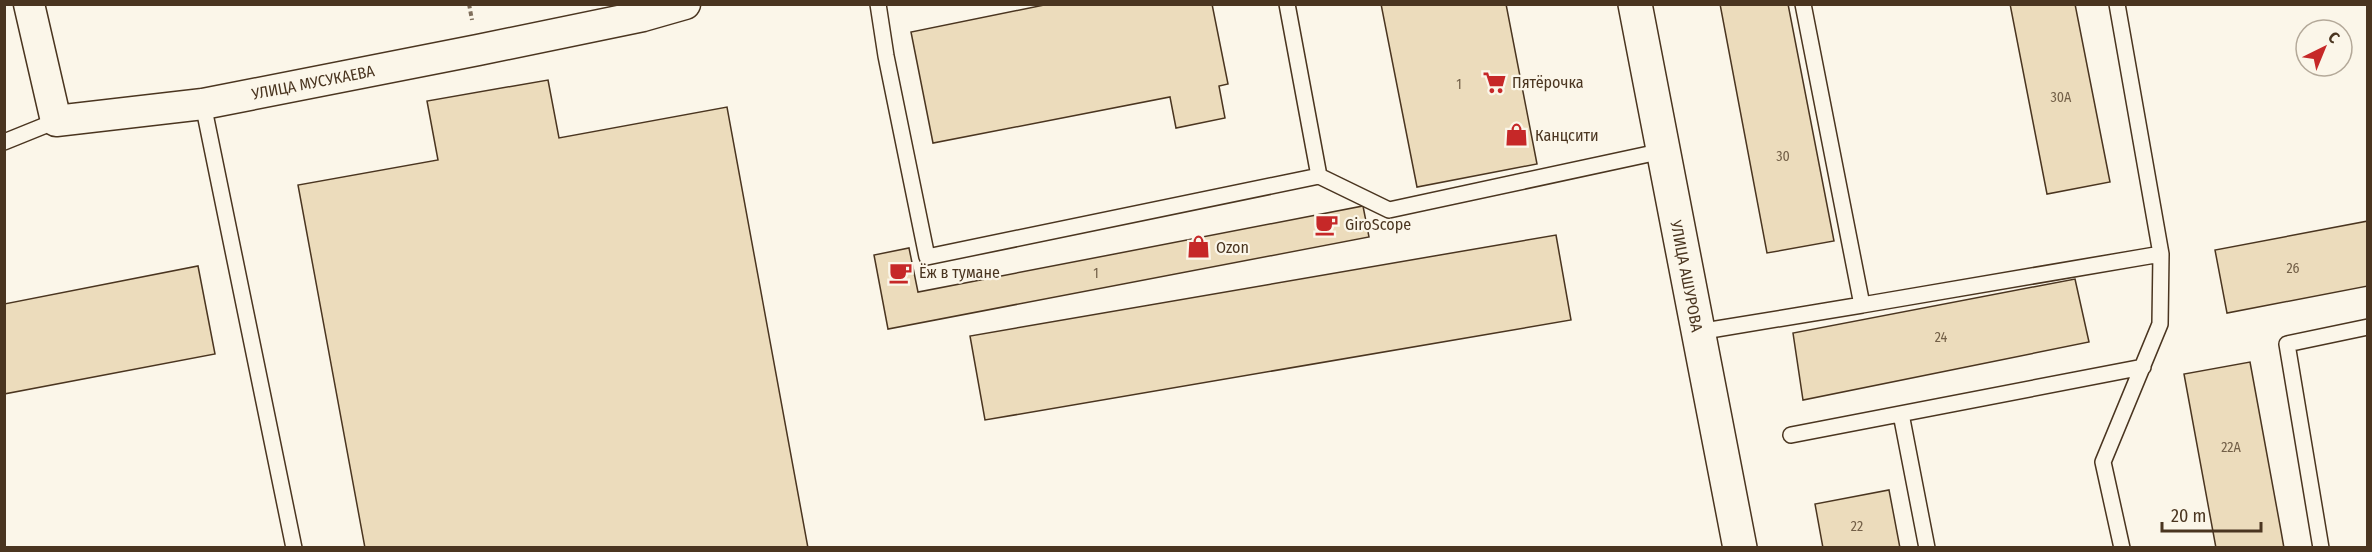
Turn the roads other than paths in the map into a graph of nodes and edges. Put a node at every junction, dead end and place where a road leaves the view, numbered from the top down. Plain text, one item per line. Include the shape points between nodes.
1 (29, 4) edge
2 (685, 4) edge
3 (878, 4) edge
4 (1287, 4) edge
5 (1635, 4) edge
6 (1803, 4) edge
7 (2117, 4) edge
8 (203, 104) junction
9 (56, 121) junction
10 (4, 142) edge
11 (1663, 151) junction
12 (1319, 176) junction
13 (2161, 254) junction
14 (1862, 305) junction
15 (2367, 327) edge
16 (1698, 332) junction
17 (2143, 367) junction
18 (1901, 414) junction
19 (1791, 435) dead end
20 (294, 548) edge
21 (1740, 548) edge
22 (1927, 548) edge
23 (2122, 548) edge
24 (2321, 548) edge

1 - 9 street
2 - 8 street, УЛИЦА МУСУКАЕВА via 643,16
3 - 12 lane via 927,257
4 - 12 lane
5 - 11 street, УЛИЦА АШУРОВА
6 - 14 lane
7 - 13 lane
8 - 9 street, УЛИЦА МУСУКАЕВА
8 - 20 lane
9 - 10 lane
11 - 12 lane via 1389,210
11 - 16 street, УЛИЦА АШУРОВА
13 - 14 lane
13 - 17 lane via 2160,324
14 - 16 lane
15 - 24 lane via 2287,344
16 - 21 street, УЛИЦА АШУРОВА
17 - 18 lane
17 - 23 lane via 2103,462
18 - 19 lane
18 - 22 lane

